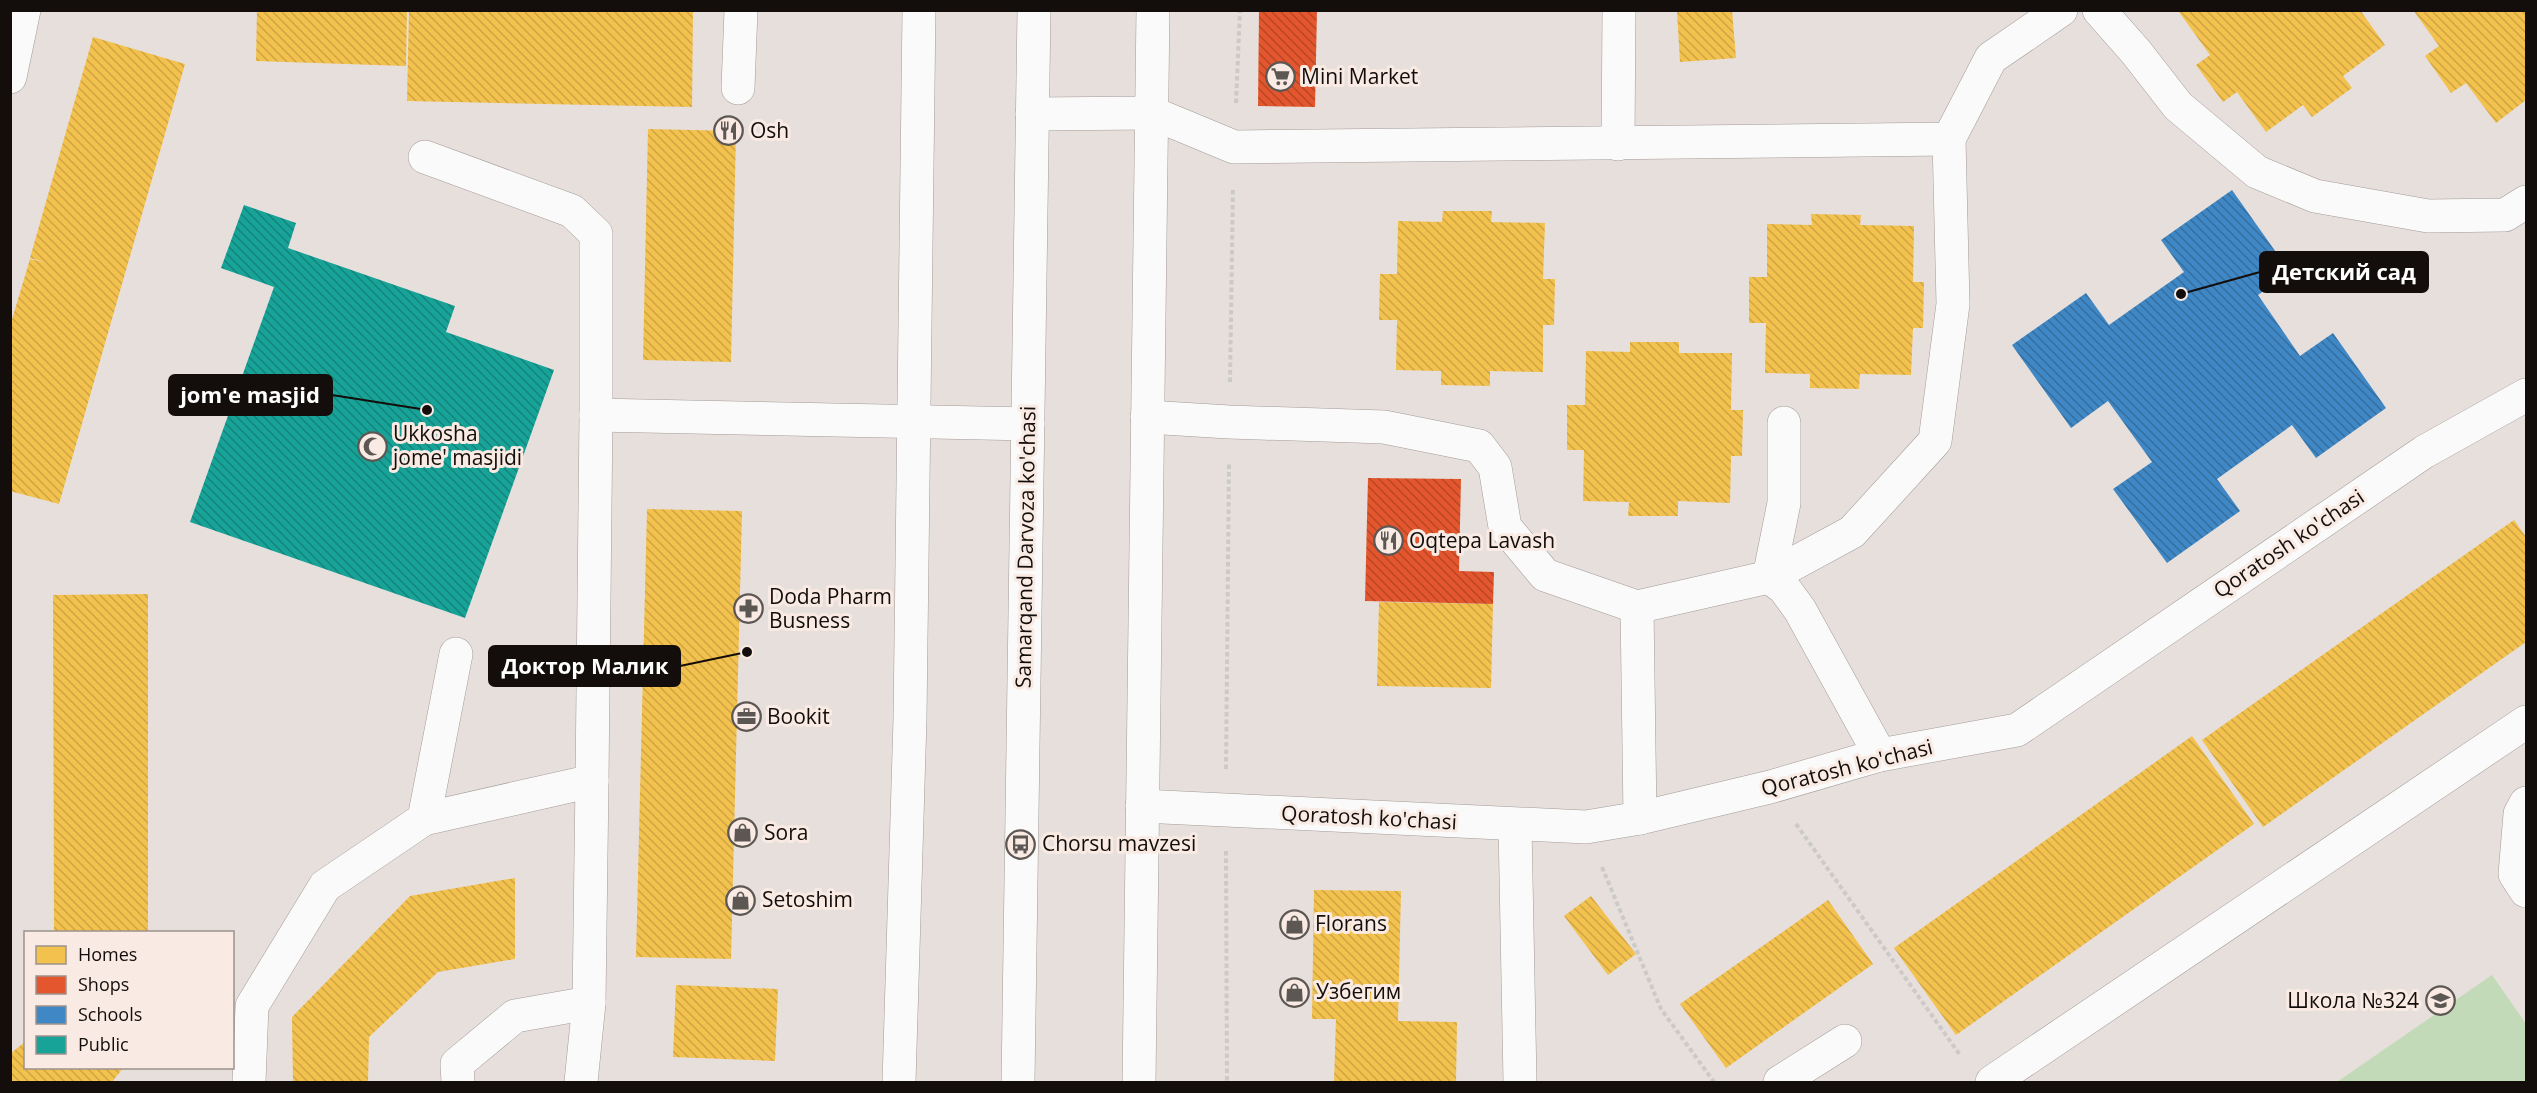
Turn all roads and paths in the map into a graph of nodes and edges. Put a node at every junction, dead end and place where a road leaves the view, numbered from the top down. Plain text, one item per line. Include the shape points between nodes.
1 (24, 10) edge
2 (741, 10) edge
3 (919, 10) edge
4 (1034, 10) edge
5 (1153, 10) edge
6 (1240, 10) edge
7 (1619, 10) edge
8 (2061, 10) edge
9 (2099, 10) edge
10 (10, 77) edge
11 (738, 88) dead end
12 (1152, 113) junction
13 (1032, 114) junction
14 (1949, 139) junction
15 (1617, 144) junction
16 (1234, 147) junction
17 (425, 156) dead end
18 (2526, 202) edge
19 (2526, 395) edge
20 (596, 414) junction
21 (1148, 417) junction
22 (1229, 422) junction
23 (912, 423) junction
24 (1784, 423) dead end
25 (1028, 424) junction
26 (1769, 576) junction
27 (1637, 607) junction
28 (456, 654) dead end
29 (2526, 722) edge
30 (1880, 755) junction
31 (592, 782) junction
32 (1770, 787) junction
33 (2526, 803) edge
34 (1142, 806) junction
35 (1226, 810) junction
36 (1640, 818) junction
37 (424, 819) junction
38 (1515, 825) junction
39 (1586, 828) junction
40 (2526, 891) edge
41 (590, 1003) junction
42 (1845, 1041) dead end
43 (1966, 1064) dead end
44 (249, 1083) edge
45 (458, 1083) edge
46 (581, 1083) edge
47 (899, 1083) edge
48 (1018, 1083) edge
49 (1139, 1083) edge
50 (1227, 1083) edge
51 (1520, 1083) edge
52 (1714, 1083) edge
53 (1780, 1083) edge
54 (1992, 1083) edge

1 - 10 main road
2 - 11 main road
3 - 23 main road
4 - 13 main road, Samarqand Darvoza ko'chasi
5 - 12 main road
6 - 16 path
7 - 15 main road
8 - 14 main road via 1991,58
9 - 18 main road via 2178,106 2257,172 2315,196 2428,216 2505,215
12 - 13 main road
12 - 16 main road
12 - 21 main road
13 - 25 main road, Samarqand Darvoza ko'chasi
14 - 15 main road
14 - 26 main road via 1953,304 1935,441 1852,532
15 - 16 main road
16 - 22 path
17 - 20 main road via 572,211 596,234
19 - 30 main road, Qoratosh ko'chasi via 2424,452 2017,730
20 - 23 main road
20 - 31 main road
21 - 22 main road
21 - 34 main road
22 - 27 main road via 1384,427 1479,446 1495,467 1505,527 1545,575
22 - 35 path
23 - 25 main road
23 - 47 main road via 910,719
24 - 26 main road via 1784,503
25 - 48 main road, Samarqand Darvoza ko'chasi
26 - 27 main road
26 - 30 main road via 1800,610
27 - 36 main road
28 - 37 main road
29 - 54 main road
30 - 32 main road, Qoratosh ko'chasi
31 - 37 main road
31 - 41 main road
32 - 36 main road, Qoratosh ko'chasi
32 - 43 path
33 - 40 main road via 2520,814 2515,874
34 - 35 main road, Qoratosh ko'chasi
34 - 49 main road
35 - 38 main road, Qoratosh ko'chasi
35 - 50 path
36 - 39 main road, Qoratosh ko'chasi
37 - 44 main road via 325,886 252,1006
38 - 39 main road, Qoratosh ko'chasi
38 - 51 main road
39 - 52 path via 1661,1009
41 - 45 main road via 515,1016 457,1064
41 - 46 main road
42 - 53 main road

